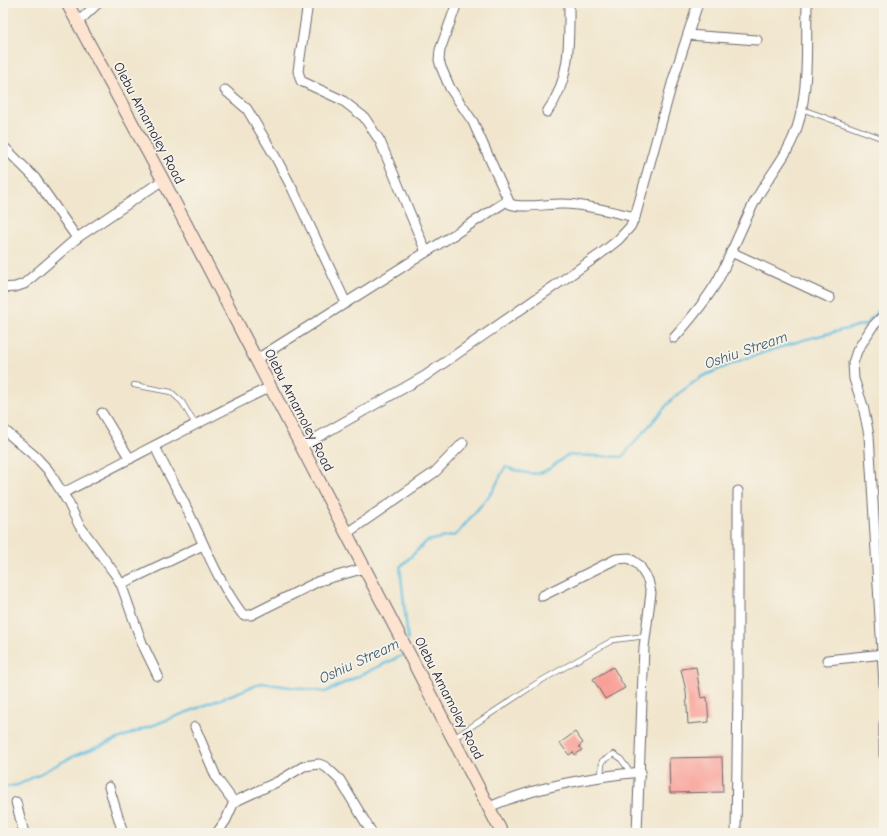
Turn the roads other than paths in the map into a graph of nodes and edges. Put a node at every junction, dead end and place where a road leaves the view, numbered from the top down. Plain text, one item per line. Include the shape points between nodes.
1 (67, 3) edge
2 (98, 3) edge
3 (308, 3) edge
4 (457, 3) edge
5 (569, 3) edge
6 (698, 3) edge
7 (807, 3) edge
8 (78, 22) junction
9 (688, 35) junction
10 (757, 40) dead end
11 (225, 90) dead end
12 (802, 109) junction
13 (547, 112) dead end
14 (884, 139) edge
15 (3, 146) edge
16 (163, 180) junction
17 (507, 200) junction
18 (635, 217) junction
19 (77, 238) junction
20 (426, 252) junction
21 (731, 252) junction
22 (3, 288) edge
23 (830, 298) dead end
24 (346, 302) junction
25 (884, 315) edge
26 (674, 338) dead end
27 (256, 360) junction
28 (134, 385) dead end
29 (270, 387) junction
30 (102, 413) dead end
31 (194, 424) junction
32 (3, 429) edge
33 (464, 443) dead end
34 (155, 446) junction
35 (302, 446) junction
36 (130, 459) junction
37 (738, 491) dead end
38 (63, 493) junction
39 (347, 533) junction
40 (203, 545) junction
41 (365, 568) junction
42 (120, 584) junction
43 (542, 596) dead end
44 (646, 636) junction
45 (883, 654) edge
46 (827, 660) dead end
47 (158, 676) dead end
48 (884, 685) edge
49 (884, 724) edge
50 (195, 726) dead end
51 (453, 739) junction
52 (884, 755) edge
53 (641, 772) junction
54 (631, 773) junction
55 (601, 778) junction
56 (109, 787) dead end
57 (16, 802) dead end
58 (234, 802) junction
59 (489, 807) junction
60 (24, 833) edge
61 (123, 833) edge
62 (217, 833) edge
63 (372, 833) edge
64 (502, 833) edge
65 (637, 833) edge
66 (736, 833) edge

1 - 8 street, Olebu Amamoley Road
2 - 8 street
3 - 20 street via 299,77 304,83 342,100 364,117 380,141
4 - 17 street via 440,50 439,60 450,88 472,122
5 - 13 street via 567,61 561,88
6 - 9 street
7 - 12 street
8 - 16 street, Olebu Amamoley Road
9 - 10 street
9 - 18 street
11 - 24 street via 247,109 276,158
12 - 14 lane
12 - 21 street via 784,158 754,202
15 - 19 street via 34,178
16 - 19 street
16 - 27 street, Olebu Amamoley Road
17 - 18 street via 513,205 566,204
17 - 20 street
18 - 35 street via 618,240 599,255 425,376
19 - 22 street via 24,284
20 - 24 street
21 - 23 street
21 - 26 street via 717,281
24 - 27 street
25 - 45 street via 857,351 853,363 854,379 869,435
27 - 29 street, Olebu Amamoley Road
28 - 31 lane via 171,392 182,402
29 - 31 street
29 - 35 street, Olebu Amamoley Road
30 - 36 street
31 - 34 street
32 - 38 street via 36,457
33 - 39 street via 435,472
34 - 36 street
34 - 40 street via 186,505
35 - 39 street, Olebu Amamoley Road
36 - 38 street
37 - 66 street
38 - 42 street via 79,525 100,551
39 - 41 street, Olebu Amamoley Road
40 - 41 street via 243,615 251,615 319,581
40 - 42 street
41 - 51 street, Olebu Amamoley Road
42 - 47 street via 142,643
43 - 44 street via 616,559 629,558 639,565 648,580 651,593
44 - 51 lane via 613,640 537,683
44 - 53 street
45 - 46 street
45 - 48 street
49 - 52 street
50 - 58 street via 217,779
51 - 59 street, Olebu Amamoley Road
53 - 54 street
53 - 65 street
54 - 55 street
54 - 55 lane via 614,754 602,761
55 - 59 street via 546,786
56 - 61 street
57 - 60 street
58 - 62 street
58 - 63 street via 304,766 319,764 340,780
59 - 64 street, Olebu Amamoley Road

